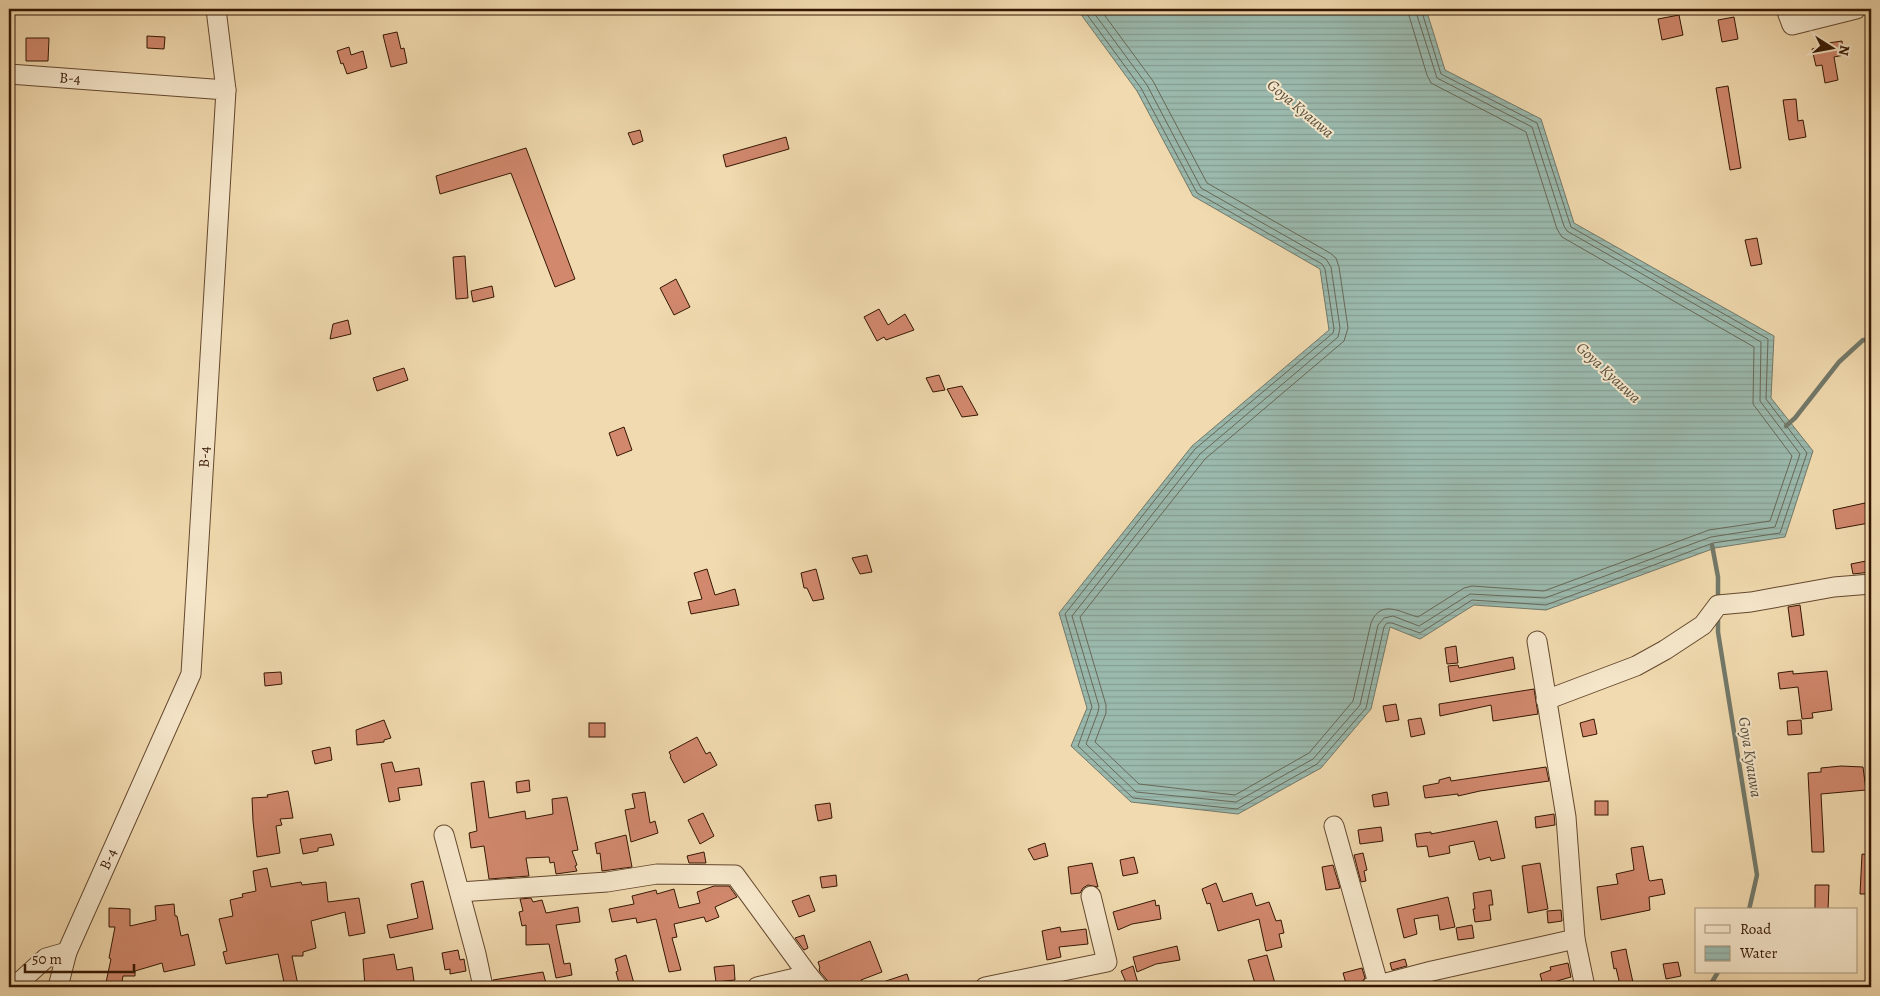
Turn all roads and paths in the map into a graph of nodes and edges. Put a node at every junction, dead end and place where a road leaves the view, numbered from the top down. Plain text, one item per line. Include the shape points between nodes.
1 (216, 9) edge
2 (1786, 9) edge
3 (1856, 9) edge
4 (9, 74) edge
5 (226, 90) junction
6 (1871, 584) edge
7 (1537, 641) dead end
8 (1546, 700) junction
9 (1334, 826) dead end
10 (444, 835) dead end
11 (460, 892) junction
12 (1091, 896) dead end
13 (1575, 939) junction
14 (67, 952) junction
15 (813, 981) edge
16 (1376, 986) edge
17 (14, 987) edge
18 (58, 987) edge
19 (483, 987) edge
20 (757, 987) edge
21 (984, 987) edge
22 (1585, 987) edge

1 - 5 street
2 - 3 street via 1792,25
4 - 5 street, B-4
5 - 14 street, B-4 via 191,674
6 - 8 street via 1718,605 1703,625 1665,650 1636,666
7 - 8 street
8 - 13 street via 1566,817
9 - 16 street
10 - 11 street
11 - 15 street via 607,882 657,874 735,875
11 - 19 street
12 - 21 street via 1107,962
13 - 16 street
13 - 22 street
14 - 17 street via 46,958
14 - 18 street, B-4
15 - 20 street

